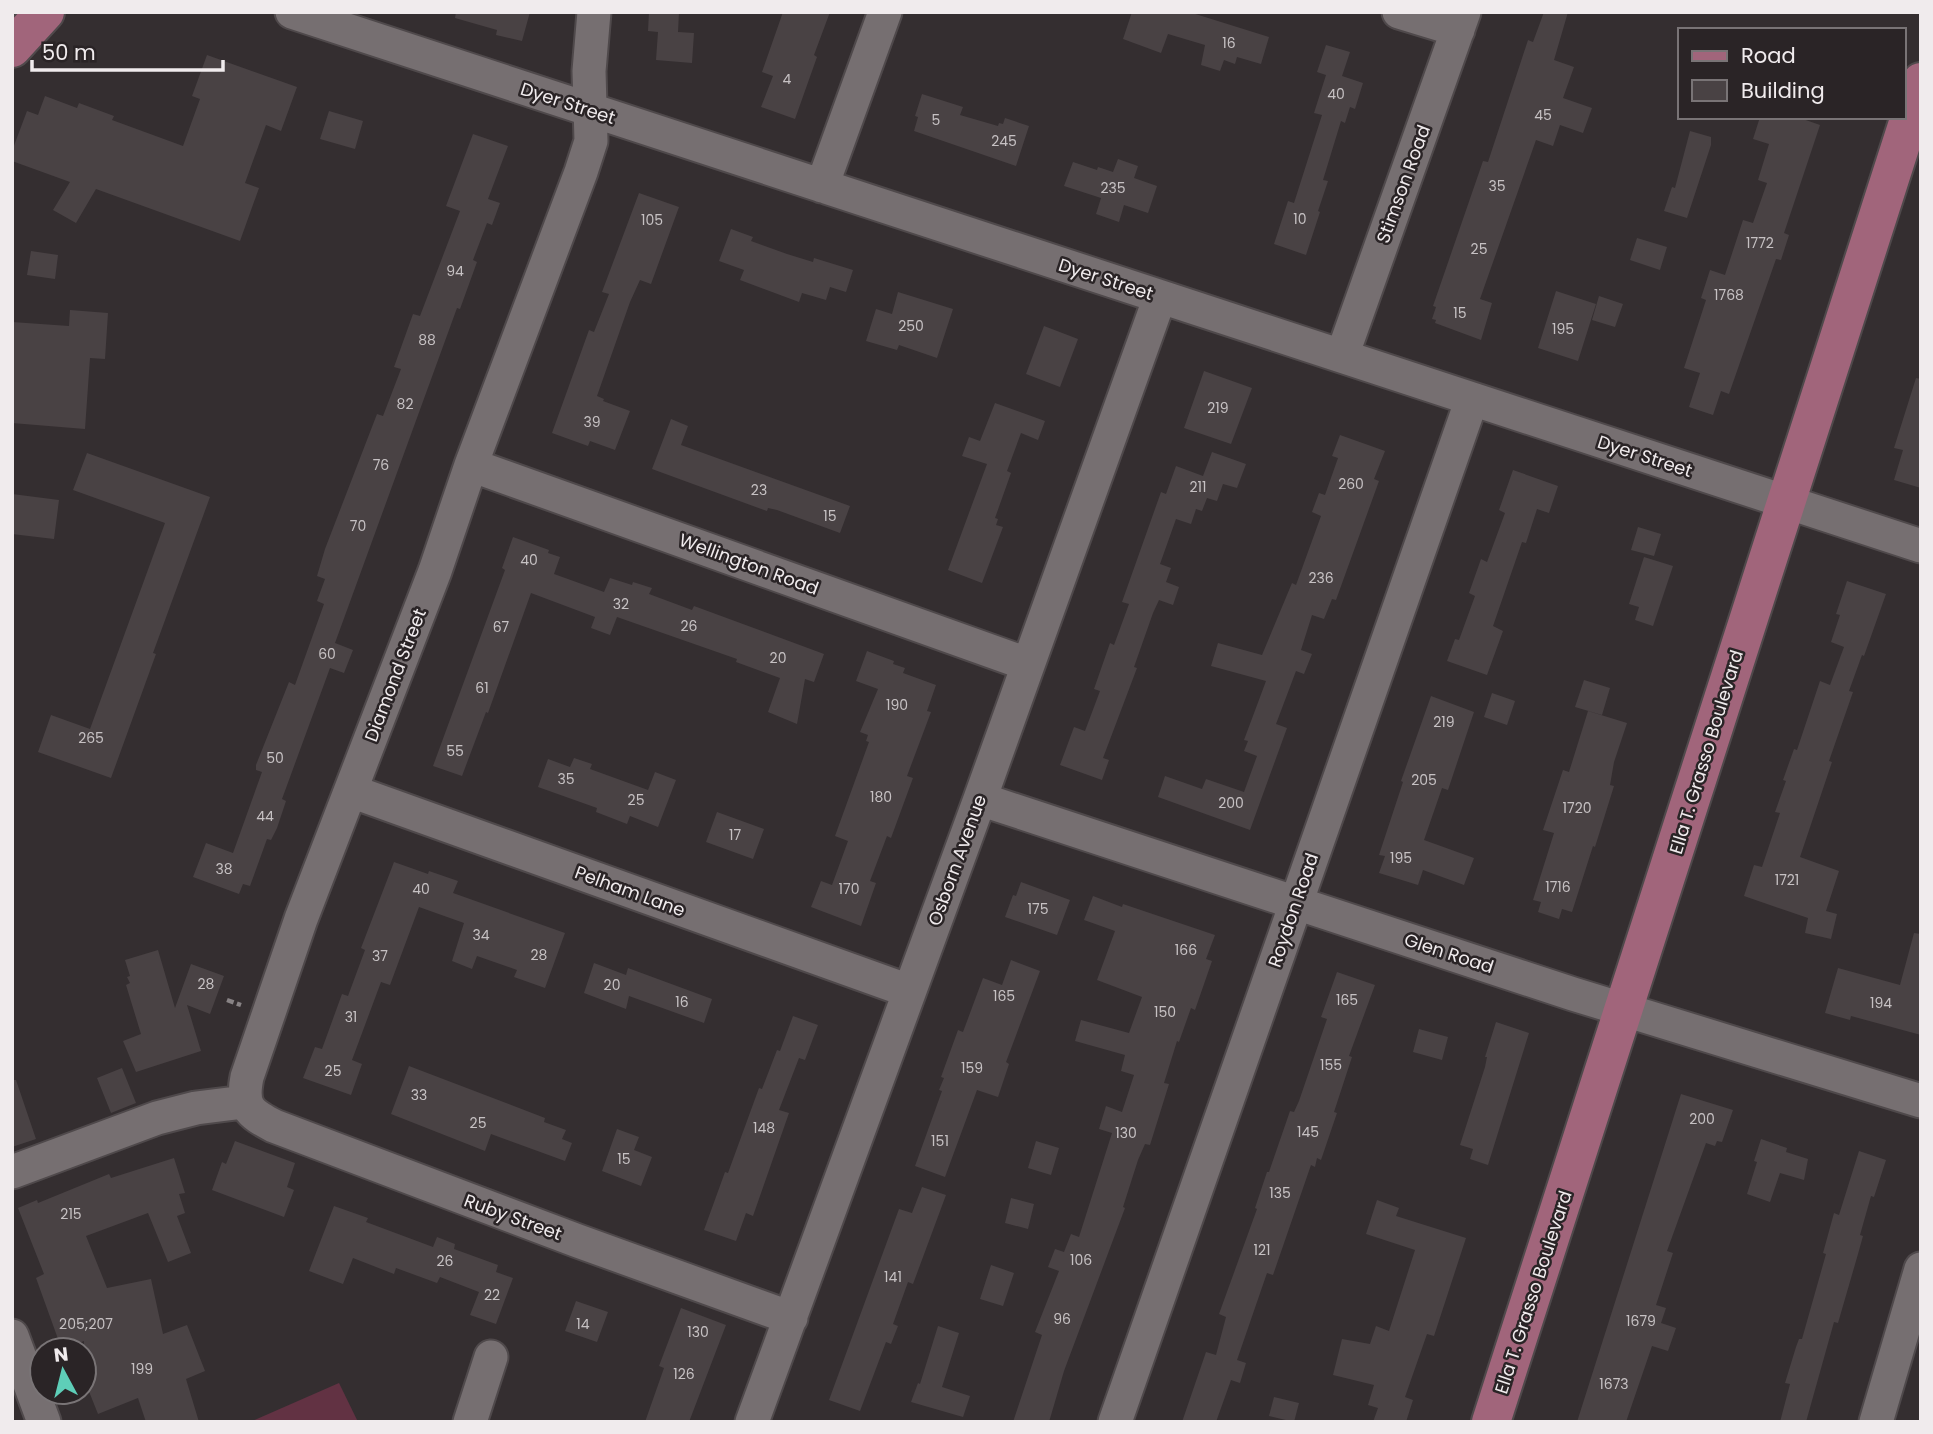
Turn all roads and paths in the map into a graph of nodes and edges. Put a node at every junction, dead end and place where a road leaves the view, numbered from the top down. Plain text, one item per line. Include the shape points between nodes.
1 (45, 12) edge
2 (292, 12) edge
3 (594, 12) edge
4 (885, 12) edge
5 (1399, 12) edge
6 (1461, 21) edge
7 (12, 48) edge
8 (1921, 82) edge
9 (589, 110) junction
10 (822, 186) junction
11 (1160, 297) junction
12 (1342, 356) junction
13 (1472, 399) junction
14 (471, 465) junction
15 (1785, 502) junction
16 (1921, 546) edge
17 (1027, 664) junction
18 (351, 791) junction
19 (980, 799) junction
20 (1295, 903) junction
21 (909, 991) junction
22 (1625, 1010) junction
23 (1921, 1101) edge
24 (244, 1102) junction
25 (12, 1172) edge
26 (1921, 1269) edge
27 (791, 1318) junction
28 (12, 1336) edge
29 (491, 1357) dead end
30 (44, 1422) edge
31 (470, 1422) edge
32 (752, 1422) edge
33 (1115, 1422) edge
34 (1491, 1422) edge
35 (1876, 1422) edge

1 - 7 main road
2 - 9 street, Dyer Street
3 - 9 street, Diamond Street
4 - 10 street
5 - 6 street
6 - 12 street, Stimson Road
8 - 15 main road, Ella T. Grasso Boulevard
9 - 10 street, Dyer Street
9 - 14 street, Diamond Street via 591,141 581,172
10 - 11 street, Dyer Street
11 - 12 street, Dyer Street
11 - 17 street, Osborn Avenue
12 - 13 street, Dyer Street
13 - 15 street, Dyer Street
13 - 20 street, Roydon Road
14 - 17 street, Wellington Road
14 - 18 street, Diamond Street
15 - 16 street, Dyer Street
15 - 22 main road, Ella T. Grasso Boulevard
17 - 19 street, Osborn Avenue
18 - 21 street, Pelham Lane
18 - 24 street, Diamond Street via 301,919 247,1077
19 - 20 street, Glen Road
19 - 21 street, Osborn Avenue
20 - 22 street, Glen Road
20 - 33 street, Roydon Road
21 - 27 street, Osborn Avenue
22 - 23 street, Glen Road
22 - 34 main road, Ella T. Grasso Boulevard
24 - 25 street via 157,1118
24 - 27 street, Ruby Street via 258,1117 300,1136
26 - 35 street
27 - 32 street, Osborn Avenue
28 - 30 street
29 - 31 street

